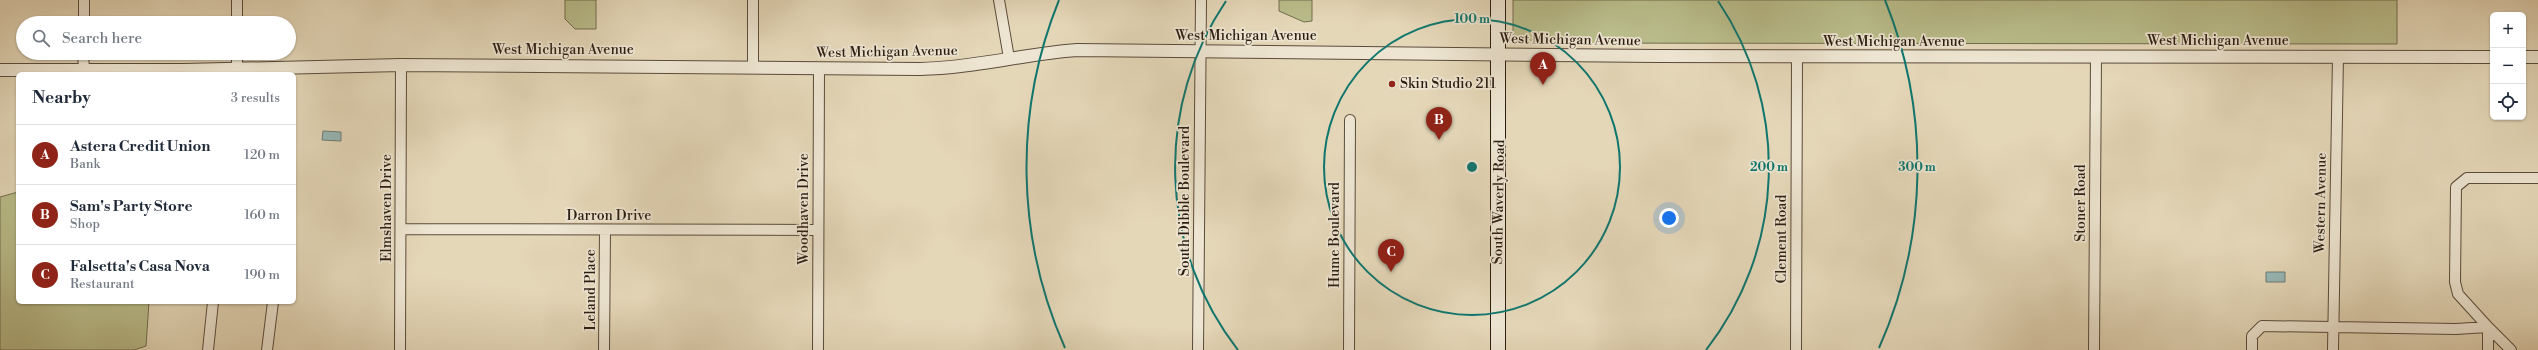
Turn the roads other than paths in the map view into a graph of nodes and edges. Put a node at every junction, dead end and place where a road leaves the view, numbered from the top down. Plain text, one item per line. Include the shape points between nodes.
1 (84, 0) edge
2 (237, 0) edge
3 (753, 0) edge
4 (999, 0) edge
5 (1201, 0) edge
6 (1498, 0) edge
7 (84, 16) edge
8 (237, 16) edge
9 (1199, 51) junction
10 (1498, 54) junction
11 (2338, 56) junction
12 (1797, 57) junction
13 (2096, 57) junction
14 (2490, 57) edge
15 (2526, 57) edge
16 (2538, 57) edge
17 (1009, 58) junction
18 (83, 60) edge
19 (237, 60) edge
20 (401, 65) junction
21 (753, 68) junction
22 (819, 69) junction
23 (0, 70) edge
24 (84, 70) junction
25 (237, 71) edge
26 (1350, 120) dead end
27 (2538, 178) edge
28 (401, 229) junction
29 (605, 230) junction
30 (818, 230) junction
31 (213, 304) edge
32 (273, 304) edge
33 (2333, 327) junction
34 (2488, 327) junction
35 (208, 350) edge
36 (267, 350) edge
37 (400, 350) edge
38 (604, 350) edge
39 (818, 350) edge
40 (1198, 350) edge
41 (1348, 350) edge
42 (1498, 350) edge
43 (1796, 350) edge
44 (2094, 350) edge
45 (2252, 350) edge
46 (2333, 350) edge
47 (2488, 350) edge
48 (2511, 350) edge

1 - 7 street
2 - 8 street
3 - 21 street
4 - 17 street
5 - 9 street, South Dibble Boulevard
6 - 10 main road, South Waverly Road
9 - 10 street, West Michigan Avenue
9 - 17 street, West Michigan Avenue via 1077,50
9 - 40 street, South Dibble Boulevard
10 - 12 street, West Michigan Avenue
10 - 42 main road, South Waverly Road
11 - 13 street, West Michigan Avenue
11 - 14 street, West Michigan Avenue
11 - 33 street, Western Avenue
12 - 13 street, West Michigan Avenue
12 - 43 street, Clement Road
13 - 44 street, Stoner Road
15 - 16 street
17 - 22 street, West Michigan Avenue via 942,69
18 - 24 street
19 - 25 street
20 - 21 street, West Michigan Avenue
20 - 25 street, West Michigan Avenue
20 - 28 street, Elmshaven Drive
21 - 22 street, West Michigan Avenue
22 - 30 street, Woodhaven Drive
23 - 24 street, West Michigan Avenue
24 - 25 street, West Michigan Avenue
26 - 41 street, Hume Boulevard
27 - 34 street via 2467,178 2456,187 2455,282 2458,294
28 - 29 street, Darron Drive
28 - 37 street, Elmshaven Drive
29 - 30 street, Darron Drive
29 - 38 street, Leland Place
30 - 39 street, Woodhaven Drive
31 - 35 street
32 - 36 street
33 - 34 street
33 - 45 street via 2262,326 2252,336
33 - 46 street, Western Avenue
34 - 47 street
34 - 48 street

